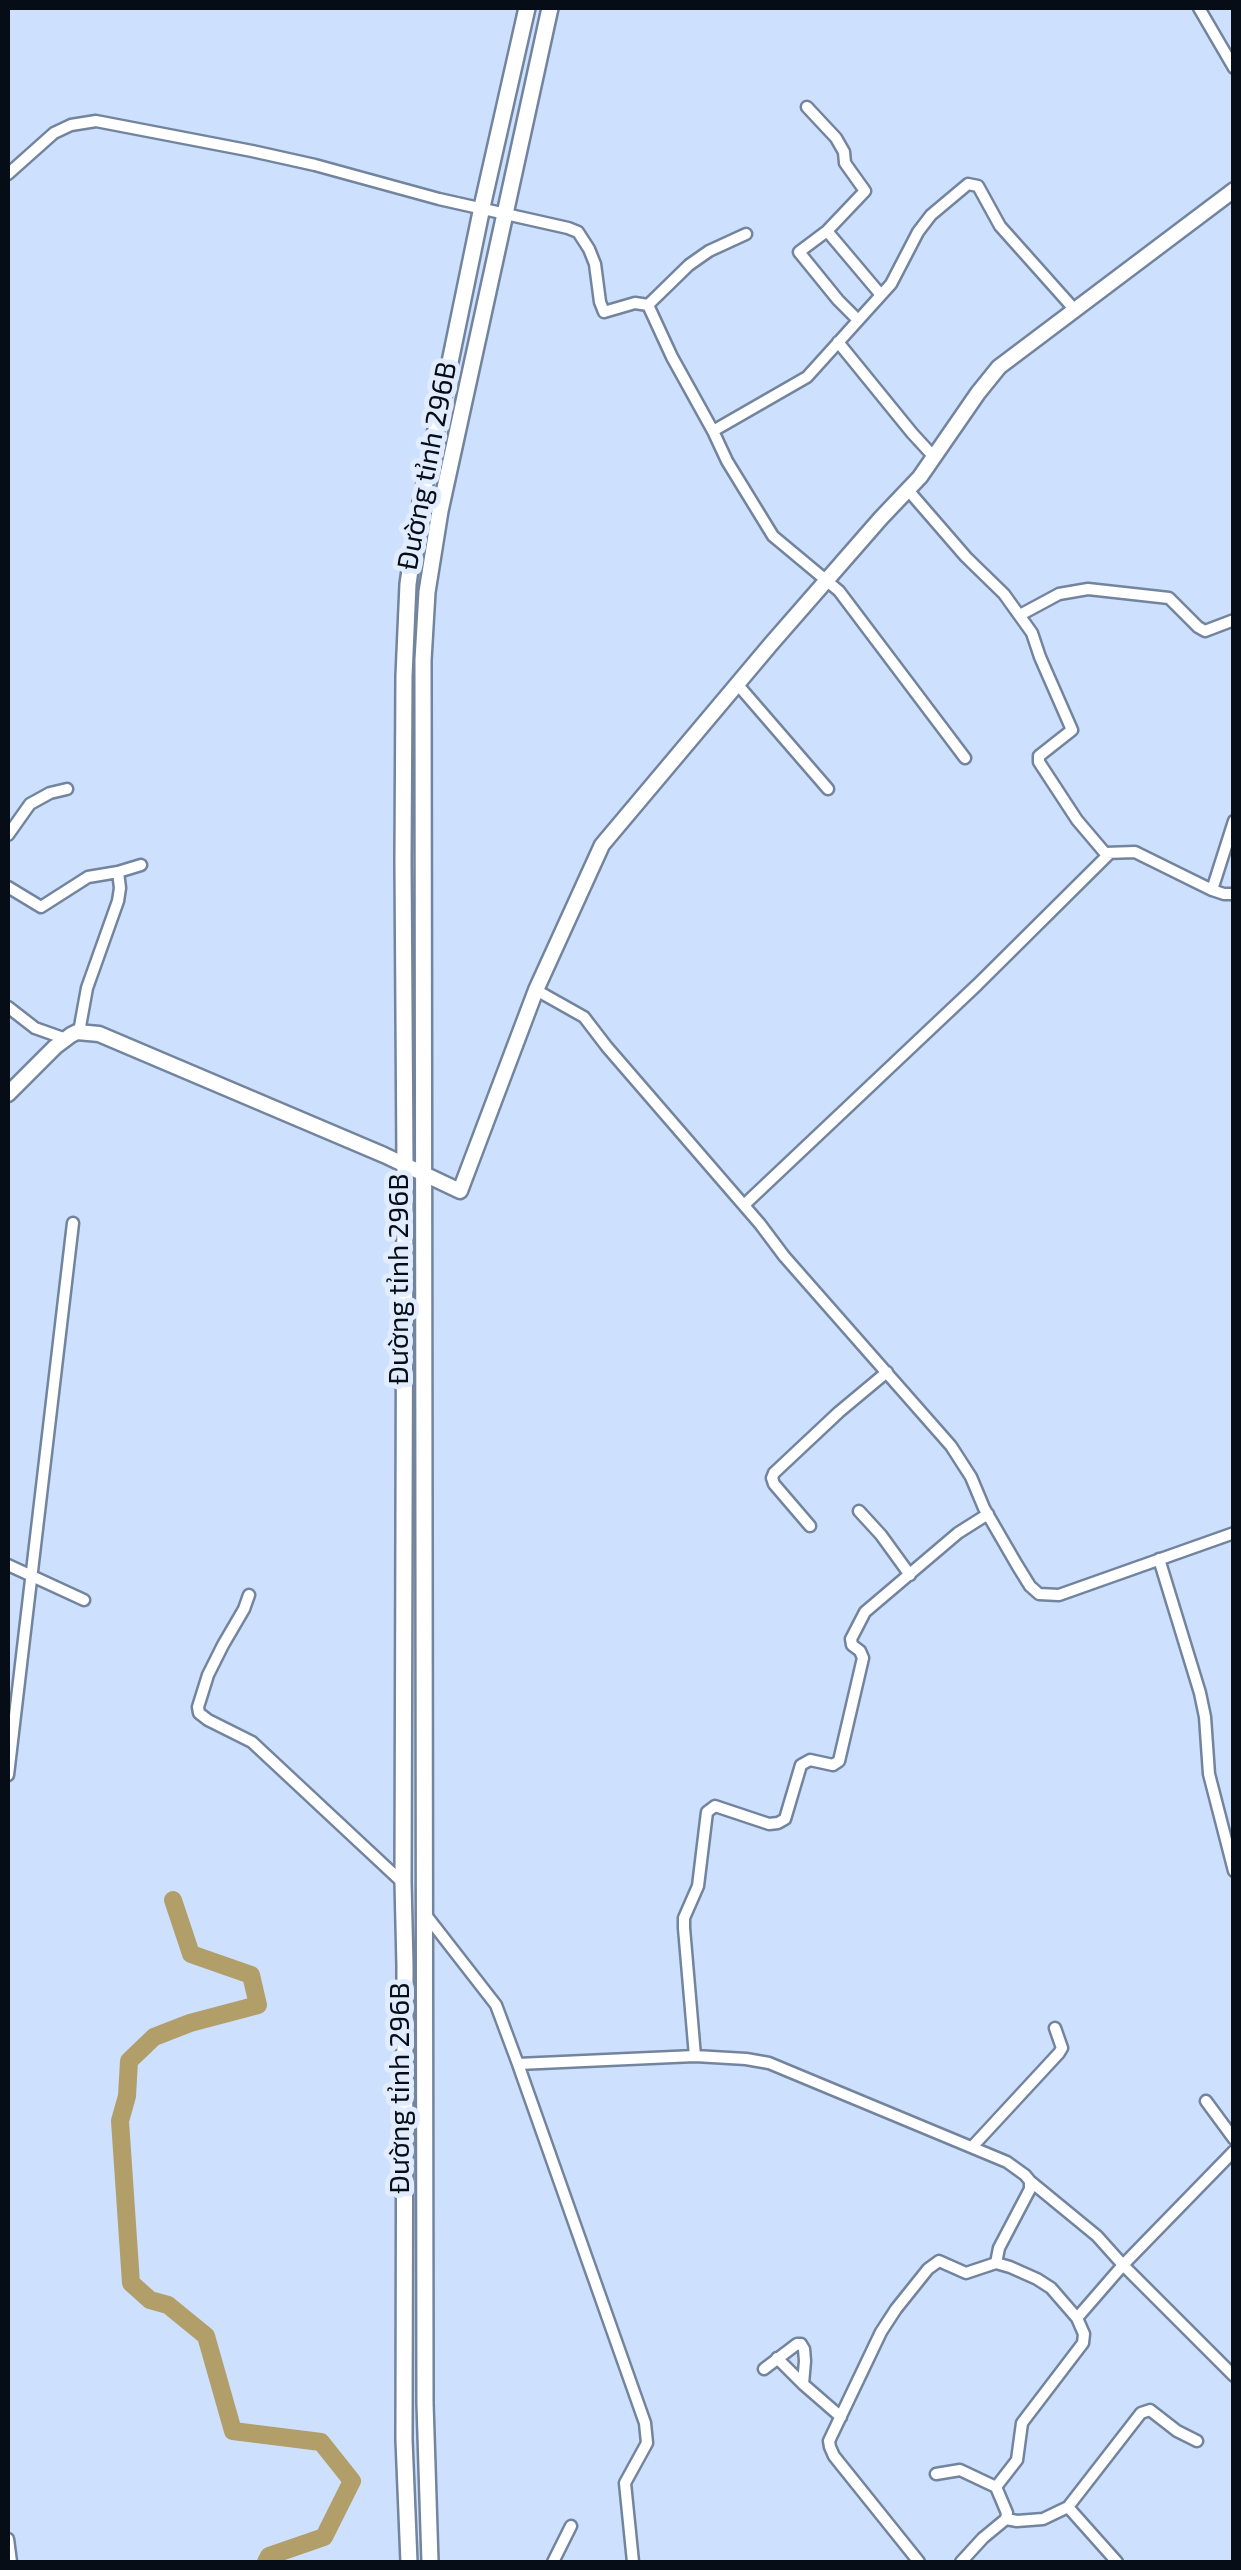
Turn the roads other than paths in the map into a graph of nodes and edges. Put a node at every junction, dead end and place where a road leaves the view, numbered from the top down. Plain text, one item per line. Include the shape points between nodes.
1 (528, 8) edge
2 (550, 8) edge
3 (1200, 8) edge
4 (1234, 68) edge
5 (808, 107) dead end
6 (8, 173) edge
7 (1234, 190) edge
8 (482, 208) junction
9 (505, 214) junction
10 (827, 231) junction
11 (746, 234) dead end
12 (881, 295) junction
13 (648, 304) junction
14 (1074, 310) junction
15 (858, 320) junction
16 (838, 342) junction
17 (712, 432) junction
18 (934, 456) junction
19 (908, 490) junction
20 (828, 580) junction
21 (1020, 615) junction
22 (1234, 620) edge
23 (738, 684) junction
24 (965, 758) dead end
25 (67, 789) dead end
26 (828, 789) dead end
27 (1234, 821) edge
28 (8, 835) edge
29 (1110, 853) junction
30 (140, 865) dead end
31 (118, 872) junction
32 (8, 887) edge
33 (1212, 890) junction
34 (1234, 894) edge
35 (536, 990) junction
36 (8, 1007) edge
37 (73, 1036) junction
38 (8, 1094) edge
39 (405, 1165) junction
40 (424, 1173) junction
41 (744, 1206) junction
42 (74, 1223) dead end
43 (886, 1372) junction
44 (859, 1511) dead end
45 (988, 1514) junction
46 (810, 1526) dead end
47 (1234, 1533) edge
48 (1159, 1559) junction
49 (8, 1565) edge
50 (910, 1574) junction
51 (31, 1577) junction
52 (249, 1595) dead end
53 (84, 1600) dead end
54 (8, 1775) edge
55 (1234, 1871) edge
56 (403, 1882) junction
57 (426, 1915) junction
58 (1055, 2028) dead end
59 (695, 2056) junction
60 (518, 2064) junction
61 (1206, 2101) dead end
62 (1234, 2139) edge
63 (972, 2146) junction
64 (1234, 2150) edge
65 (1030, 2181) junction
66 (996, 2263) junction
67 (1123, 2265) junction
68 (1077, 2318) junction
69 (777, 2358) junction
70 (764, 2369) dead end
71 (1234, 2376) edge
72 (803, 2384) junction
73 (841, 2417) junction
74 (1198, 2441) dead end
75 (936, 2474) dead end
76 (996, 2487) junction
77 (1068, 2507) junction
78 (1006, 2519) junction
79 (571, 2526) dead end
80 (8, 2540) edge
81 (11, 2562) edge
82 (408, 2562) edge
83 (430, 2562) edge
84 (553, 2562) edge
85 (634, 2562) edge
86 (920, 2562) edge
87 (961, 2562) edge
88 (1117, 2562) edge

1 - 8 main road, Đường tỉnh 296B
2 - 9 main road, Đường tỉnh 296B
3 - 4 street
5 - 10 street via 836,138 865,191
6 - 8 street via 63,129 102,122 315,165
7 - 14 street
8 - 9 street
8 - 39 main road, Đường tỉnh 296B via 408,584
9 - 13 street via 578,232 595,264 604,312
9 - 40 main road, Đường tỉnh 296B via 428,592
10 - 12 street
10 - 15 street via 799,252
11 - 13 street via 709,251
12 - 14 street via 931,215 974,184 1000,226
12 - 15 street
13 - 17 street
14 - 18 street via 999,367
15 - 16 street
16 - 17 street via 807,377
16 - 18 street
17 - 20 street via 774,536
18 - 19 street
19 - 20 street
19 - 21 street
20 - 23 street
20 - 24 street
21 - 22 street via 1059,594 1088,589 1169,598 1204,631
21 - 29 street via 1072,730 1039,762 1077,820
23 - 26 street
23 - 35 street via 602,845
25 - 28 street via 30,804
27 - 33 street
29 - 33 street via 1135,852
29 - 41 street
30 - 31 street
31 - 32 street via 88,876 41,907
31 - 37 street via 118,901
33 - 34 street
35 - 40 street via 460,1191
35 - 41 street via 584,1016
36 - 37 street via 35,1028
37 - 38 street
37 - 39 street via 110,1038
39 - 40 street
39 - 56 main road, Đường tỉnh 296B
40 - 57 main road, Đường tỉnh 296B
41 - 43 street
42 - 51 street
43 - 45 street via 964,1464
43 - 46 street via 774,1473 774,1484
44 - 50 street
45 - 48 street via 1040,1594 1059,1595
45 - 50 street
47 - 48 street
48 - 55 street via 1200,1694 1210,1774
49 - 51 street
50 - 59 street via 865,1612 850,1639 862,1658 837,1764 802,1765 778,1824 715,1806 707,1812 698,1886 684,1918
51 - 53 street
51 - 54 street
52 - 56 street via 208,1675 199,1712 252,1742
56 - 82 main road, Đường tỉnh 296B
57 - 60 street via 496,2004
57 - 83 main road, Đường tỉnh 296B
58 - 63 street via 1062,2048
59 - 60 street
59 - 63 street via 768,2063
60 - 85 street via 645,2423 647,2443 625,2483
61 - 62 street
63 - 65 street
64 - 67 street
65 - 66 street
65 - 67 street
66 - 68 street via 1038,2279
66 - 73 street via 966,2272 936,2262 881,2332
67 - 68 street
67 - 71 street
68 - 76 street via 1083,2343 1022,2423 1017,2460
69 - 70 street
69 - 72 street
69 - 72 street via 801,2344
72 - 73 street
73 - 86 street via 829,2441 834,2456
74 - 77 street via 1150,2410 1140,2413
75 - 76 street via 960,2470
76 - 78 street
77 - 78 street via 1042,2519
77 - 88 street
78 - 87 street
79 - 84 street
80 - 81 street

